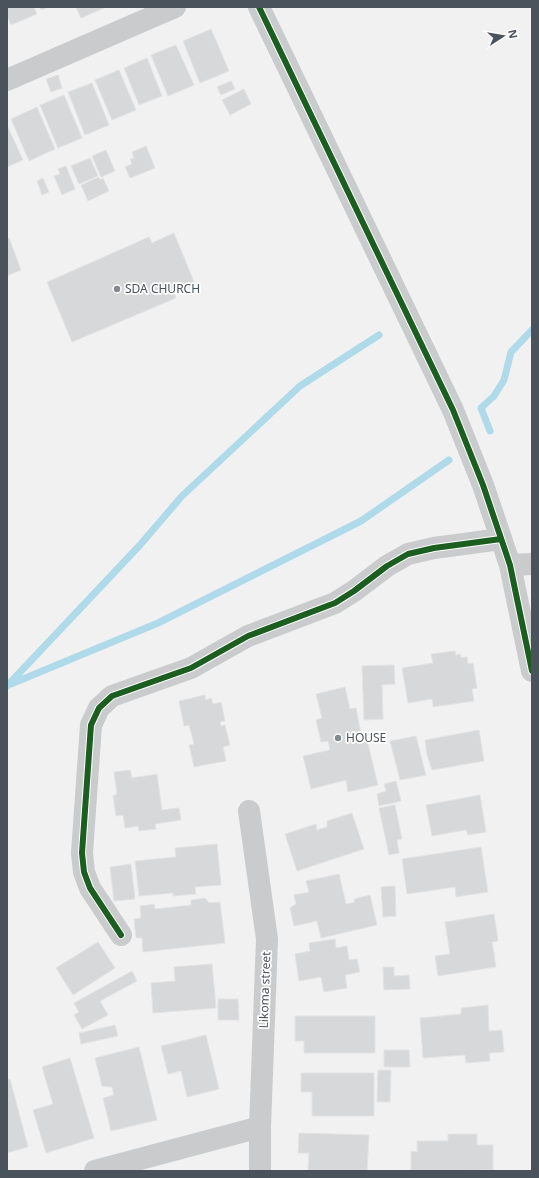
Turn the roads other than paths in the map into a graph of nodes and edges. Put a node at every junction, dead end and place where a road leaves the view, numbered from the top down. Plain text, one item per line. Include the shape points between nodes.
1 (174, 7) edge
2 (259, 7) edge
3 (7, 80) edge
4 (501, 539) junction
5 (532, 564) edge
6 (510, 565) junction
7 (532, 671) edge
8 (249, 811) dead end
9 (121, 935) dead end
10 (260, 1127) junction
11 (95, 1171) edge
12 (260, 1171) edge

1 - 3 street
2 - 4 street via 454,410
4 - 6 street
4 - 9 street via 408,554 335,603 248,636 191,668 112,696 99,708 91,724 82,853 84,872 90,888
5 - 6 street
6 - 7 street
8 - 10 street, Likoma street via 267,939
10 - 11 street
10 - 12 street, Likoma street

